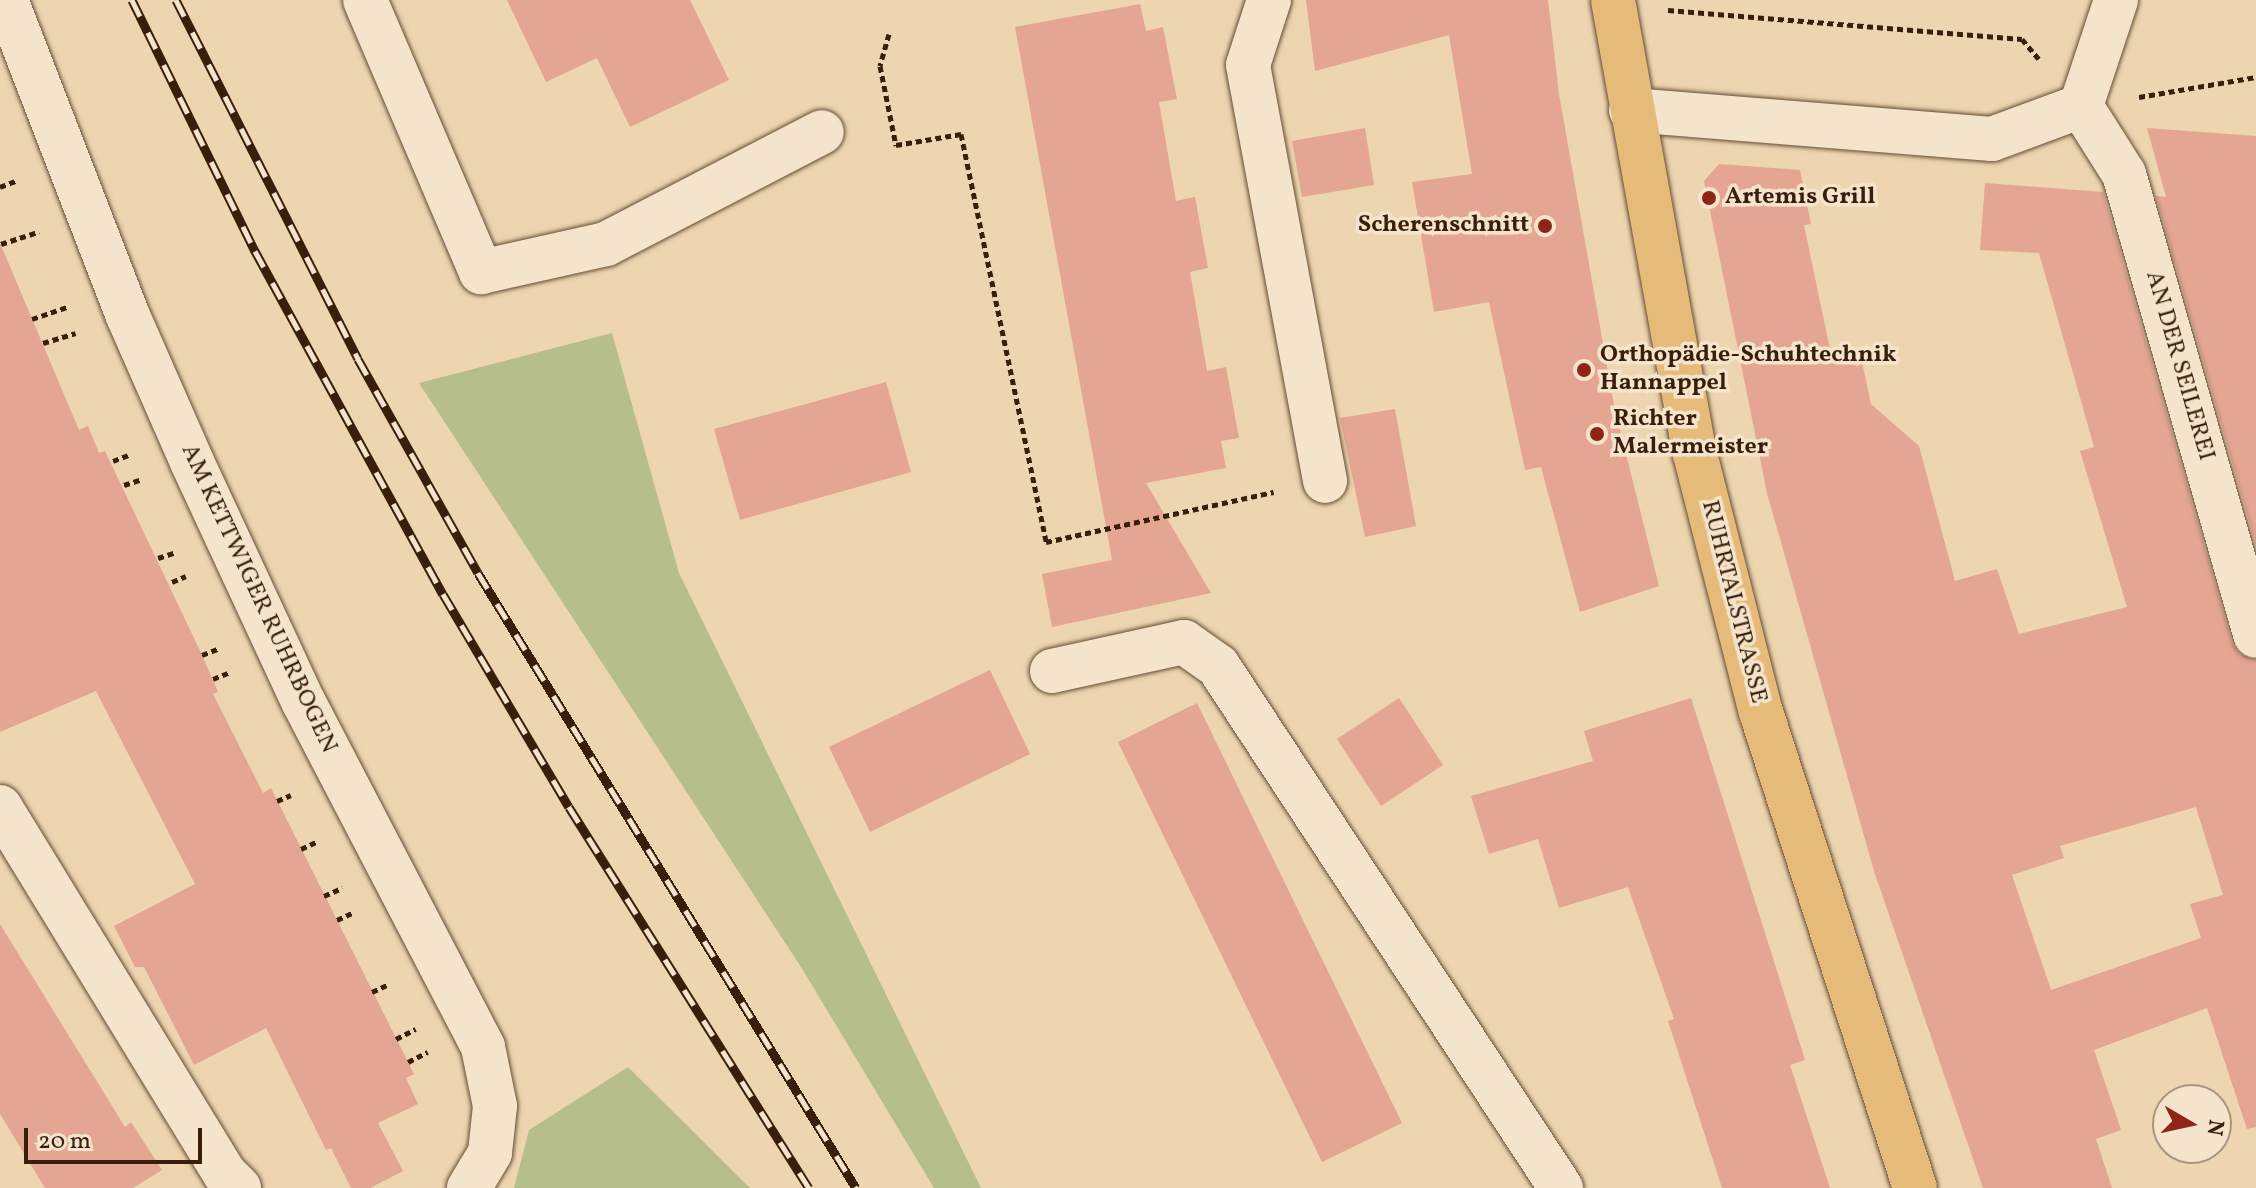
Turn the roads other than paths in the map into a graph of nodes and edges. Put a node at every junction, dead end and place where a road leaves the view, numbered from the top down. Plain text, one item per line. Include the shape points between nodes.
1 (6, 0) edge
2 (365, 0) edge
3 (1269, 0) edge
4 (2116, 0) edge
5 (1614, 3) edge
6 (2081, 106) junction
7 (1631, 110) junction
8 (822, 132) dead end
9 (1325, 481) road end
10 (2256, 636) edge
11 (1052, 671) dead end
12 (0, 807) edge
13 (239, 1188) edge
14 (469, 1188) edge
15 (1561, 1188) edge
16 (1915, 1188) edge

1 - 14 street, AM KETTWIGER RUHRBOGEN via 128,316 186,448 303,701 483,1047 495,1106 490,1153
2 - 8 street via 481,272 606,244
3 - 9 street via 1248,65
4 - 6 street
5 - 7 main road, RUHRTALSTRASSE
6 - 7 street via 1992,139
6 - 10 street, AN DER SEILEREI via 2124,174
7 - 16 main road, RUHRTALSTRASSE via 1695,454 1761,712
11 - 15 street via 1184,642 1218,666
12 - 13 street via 225,1174

